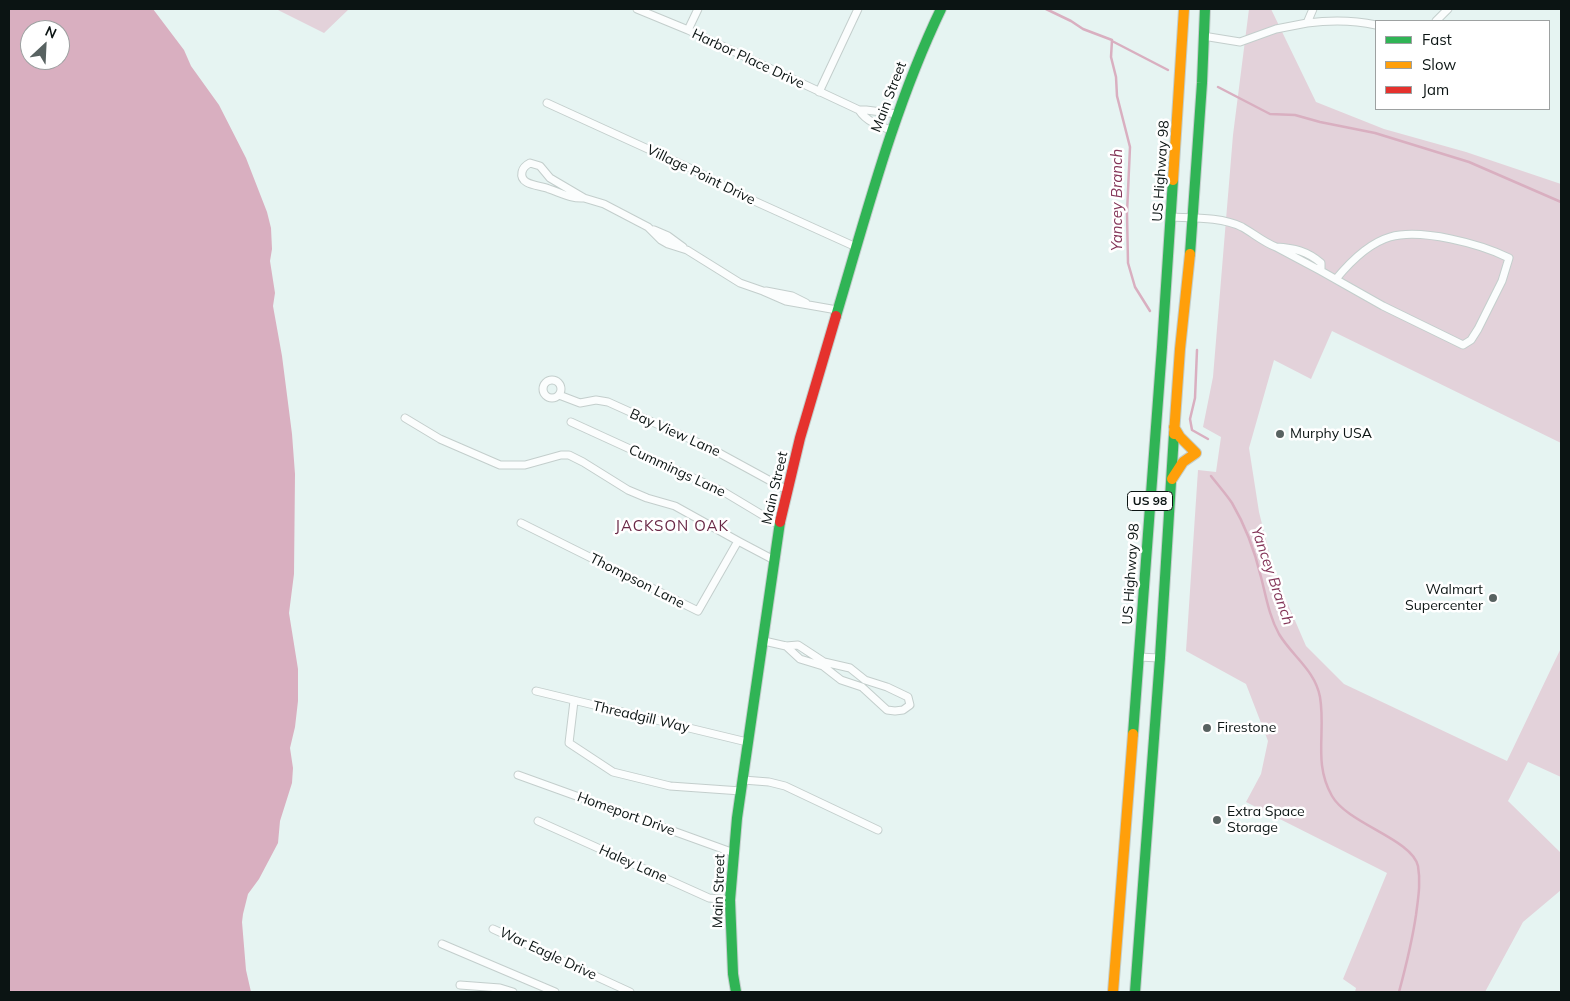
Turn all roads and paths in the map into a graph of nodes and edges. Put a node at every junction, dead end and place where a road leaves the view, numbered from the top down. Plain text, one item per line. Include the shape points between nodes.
1 (638, 9) edge
2 (698, 9) edge
3 (858, 9) edge
4 (941, 9) edge
5 (1184, 9) edge
6 (1205, 9) edge
7 (1313, 9) edge
8 (1448, 9) edge
9 (1437, 20) edge
10 (1307, 23) junction
11 (1375, 25) edge
12 (688, 30) junction
13 (1203, 36) junction
14 (819, 92) junction
15 (547, 103) dead end
16 (858, 110) junction
17 (897, 114) junction
18 (891, 130) junction
19 (584, 198) junction
20 (1171, 217) junction
21 (1192, 218) junction
22 (856, 248) junction
23 (1336, 279) junction
24 (837, 310) junction
25 (558, 395) dead end
26 (404, 418) dead end
27 (571, 422) dead end
28 (1174, 427) junction
29 (1171, 480) junction
30 (788, 490) junction
31 (521, 523) dead end
32 (780, 525) junction
33 (738, 541) junction
34 (774, 560) junction
35 (764, 641) junction
36 (1138, 656) junction
37 (1160, 658) junction
38 (824, 664) junction
39 (865, 680) junction
40 (862, 687) junction
41 (536, 691) dead end
42 (574, 701) junction
43 (747, 742) junction
44 (518, 775) dead end
45 (743, 780) junction
46 (741, 791) junction
47 (538, 821) dead end
48 (878, 830) dead end
49 (734, 853) junction
50 (730, 900) junction
51 (494, 929) dead end
52 (442, 944) dead end
53 (460, 985) dead end
54 (512, 992) edge
55 (555, 992) edge
56 (630, 992) edge
57 (736, 992) edge
58 (1113, 992) edge
59 (1135, 992) edge

1 - 12 street, Harbor Place Drive
2 - 12 street
3 - 14 street
4 - 17 main road, Main Street
5 - 20 main road, US Highway 98 / US 98
6 - 13 main road, US 98
7 - 10 street
8 - 9 street
10 - 11 street via 1340,20
10 - 13 street via 1276,29 1240,42
12 - 14 street, Harbor Place Drive
13 - 21 main road, US 98
14 - 16 street, Harbor Place Drive
15 - 22 street, Village Point Drive
16 - 17 street, Harbor Place Drive
16 - 18 street, Harbor Place Drive via 864,117
17 - 18 main road, Main Street
18 - 22 main road, Main Street
19 - 19 street via 550,178 540,166 530,163 523,169 522,178 528,183 564,196
19 - 24 street via 604,204 648,227 668,244 687,250 740,283 792,296 812,306
20 - 21 street
20 - 36 main road, US Highway 98 / US 98
21 - 23 street via 1209,218 1240,226
21 - 28 main road, US 98
22 - 24 main road, Main Street
23 - 23 street via 1463,345 1478,329 1502,281 1509,258 1494,250 1462,242 1406,234 1389,237 1369,248
24 - 30 main road, Main Street
25 - 30 street, Bay View Lane via 580,402 608,402 710,448
26 - 33 street via 440,439 500,466 525,465 569,455 628,490 674,506
27 - 32 street, Cummings Lane via 724,492
28 - 29 main road, US 98
28 - 29 main road via 1196,453 1183,462
29 - 37 main road, US 98
30 - 32 main road, Main Street
31 - 33 street, Thompson Lane via 698,611
32 - 34 main road, Main Street
33 - 34 street
34 - 35 main road, Main Street
35 - 38 street via 798,645
35 - 43 main road, Main Street
36 - 37 street
36 - 58 main road, US Highway 98 / US 98
37 - 59 main road, US 98
38 - 39 street via 850,668
38 - 40 street via 841,680
39 - 40 street
39 - 40 street via 908,697 910,705 895,712 887,710
41 - 42 street, Threadgill Way
42 - 43 street, Threadgill Way
42 - 46 street via 569,744 613,772 670,786
43 - 45 main road, Main Street
44 - 49 street, Homeport Drive
45 - 46 main road, Main Street
45 - 48 street via 785,786
46 - 49 main road, Main Street
47 - 50 street, Haley Lane via 709,898
49 - 50 main road, Main Street
50 - 57 main road, Main Street
51 - 56 street, War Eagle Drive
52 - 55 street
53 - 54 street

